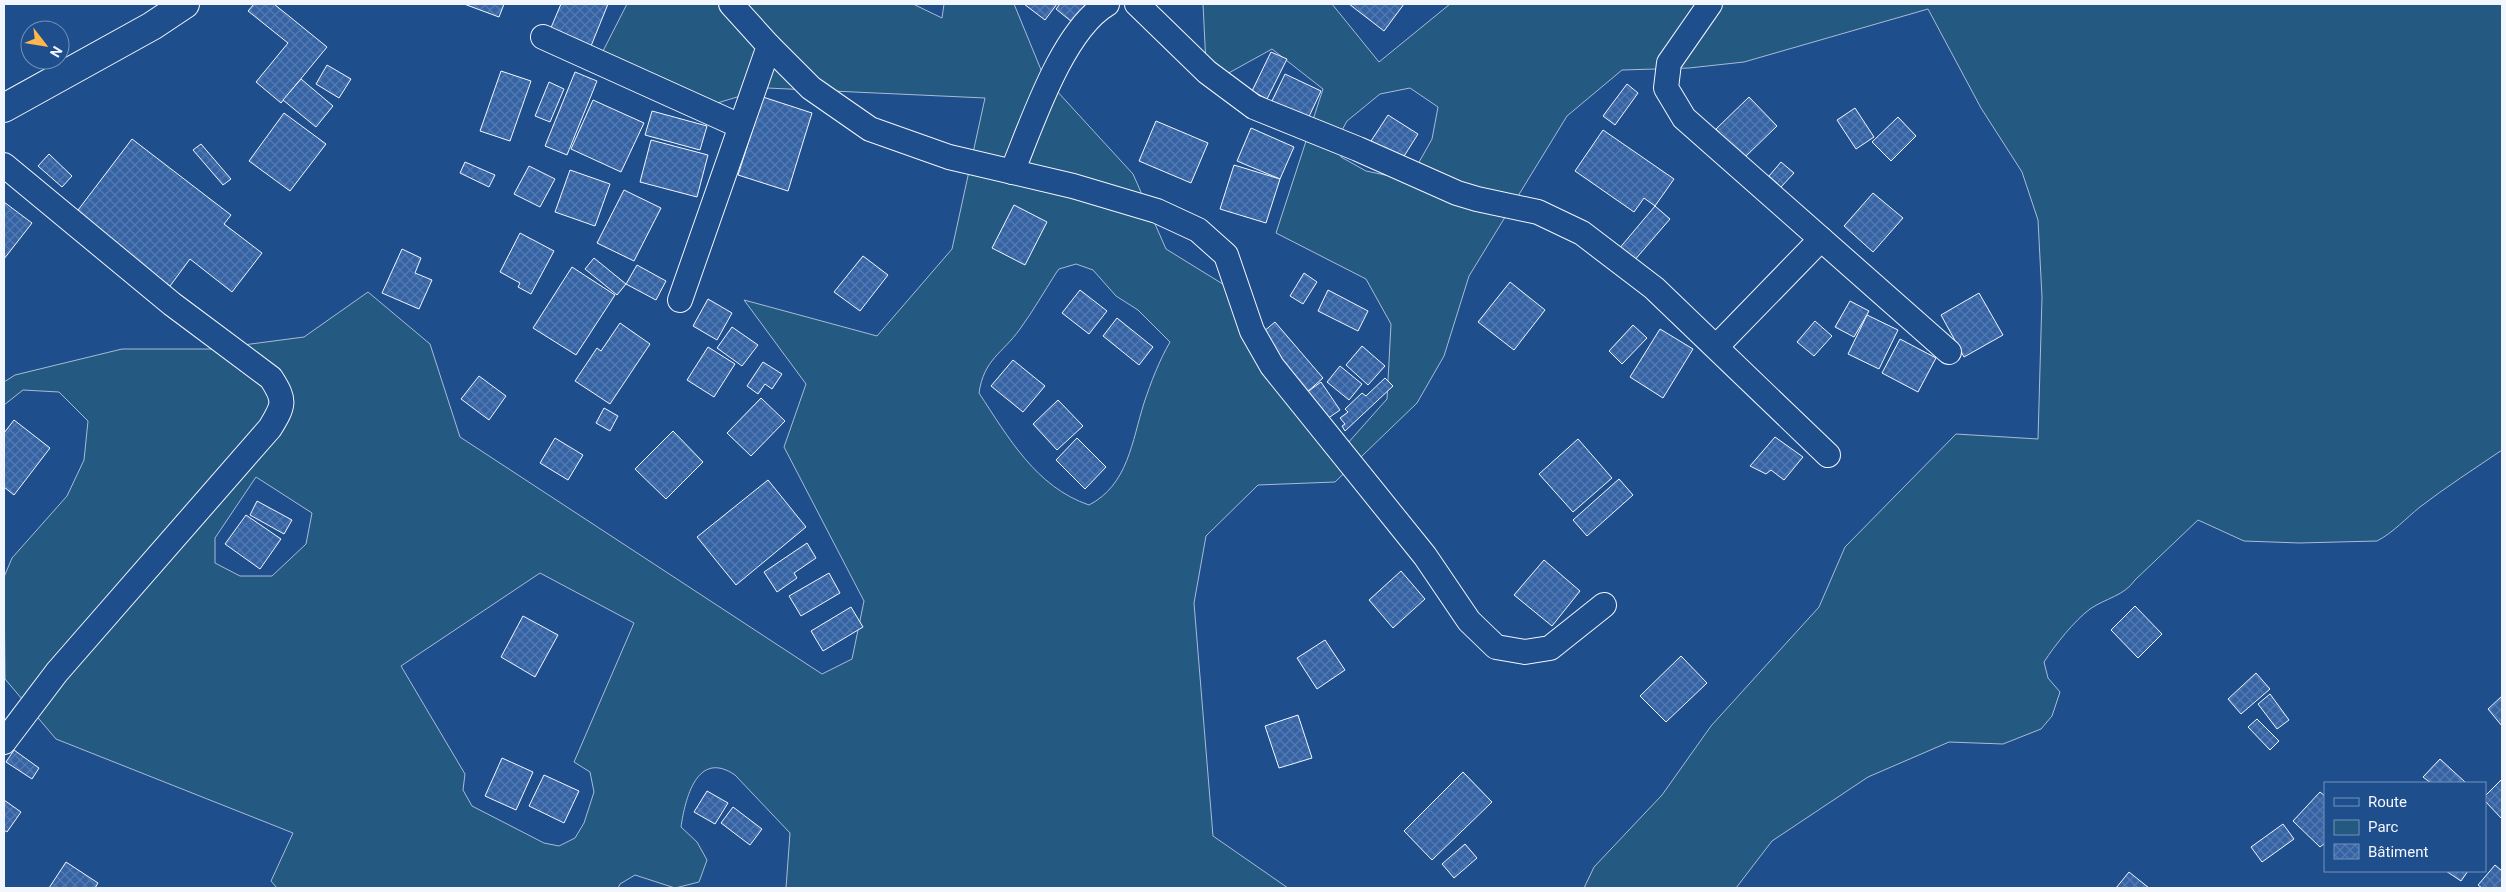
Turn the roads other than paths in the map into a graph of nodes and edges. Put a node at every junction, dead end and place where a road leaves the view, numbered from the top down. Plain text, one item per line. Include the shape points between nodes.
1 (185, 4) edge
2 (731, 4) edge
3 (1107, 4) edge
4 (1137, 4) edge
5 (1710, 4) edge
6 (543, 37) dead end
7 (770, 46) junction
8 (4, 108) edge
9 (740, 126) junction
10 (4, 165) edge
11 (1012, 172) junction
12 (1821, 239) junction
13 (680, 300) dead end
14 (1717, 346) junction
15 (1949, 352) dead end
16 (1828, 455) dead end
17 (1604, 605) dead end
18 (4, 742) edge

1 - 8 highway via 152,26
2 - 7 street
3 - 11 street via 1076,35 1046,89
4 - 14 street via 1207,72 1254,107 1457,193 1538,212 1582,233 1654,288
5 - 12 street via 1669,63 1666,88 1684,118
6 - 9 street
7 - 9 street
7 - 11 street via 811,88 870,129 949,157
9 - 13 street
10 - 18 street via 172,304 271,378 282,394 283,407 270,428 58,672
11 - 17 street via 1157,211 1198,230 1226,255 1252,331 1272,366 1425,556 1469,621 1496,647 1524,652 1550,648
12 - 14 street
12 - 15 street
14 - 16 street

